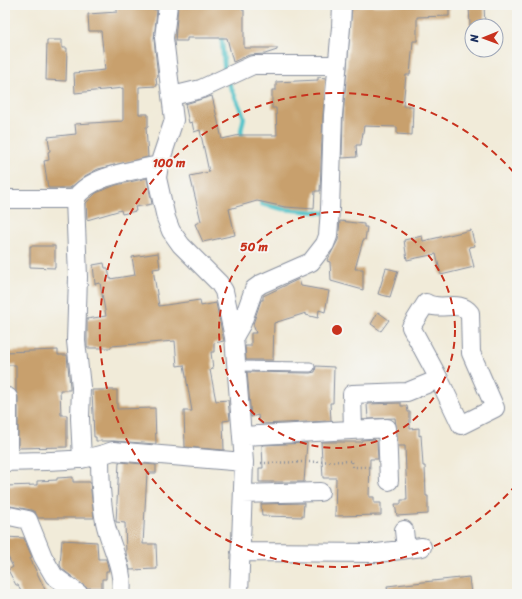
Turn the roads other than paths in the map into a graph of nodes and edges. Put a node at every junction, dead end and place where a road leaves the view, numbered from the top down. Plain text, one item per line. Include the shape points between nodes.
1 (168, 5) edge
2 (342, 5) edge
3 (337, 65) junction
4 (172, 96) junction
5 (159, 165) junction
6 (5, 199) edge
7 (75, 199) junction
8 (234, 337) junction
9 (236, 366) junction
10 (310, 367) dead end
11 (439, 379) junction
12 (8, 397) dead end
13 (353, 430) junction
14 (242, 436) junction
15 (100, 456) junction
16 (82, 459) junction
17 (6, 461) edge
18 (244, 462) junction
19 (389, 474) road end
20 (320, 492) dead end
21 (242, 494) junction
22 (5, 515) edge
23 (404, 530) dead end
24 (240, 552) junction
25 (79, 594) edge
26 (121, 594) edge
27 (239, 594) edge

1 - 4 street via 164,38
2 - 3 street
3 - 4 street via 253,65 201,89
3 - 8 street via 332,115 330,209 325,244 311,262 261,284 254,290 242,324
4 - 5 street via 174,120
5 - 7 street via 88,185
5 - 8 street via 157,178 168,224 181,245 224,291
6 - 7 street
7 - 16 street via 78,277 76,341 81,387
8 - 9 street
9 - 10 lane
9 - 14 street
11 - 11 street via 411,327 426,303 432,307 464,307 470,312 470,354 495,408 461,425
11 - 13 street via 407,392 352,394
12 - 17 street
13 - 14 street
13 - 19 street via 387,428
14 - 18 street
15 - 16 street
15 - 18 street via 113,451
15 - 26 street via 101,495 122,577
16 - 17 street
18 - 21 street
20 - 21 street
21 - 24 street
22 - 25 street via 28,520 54,576
23 - 24 street via 414,548 378,553
24 - 27 street

